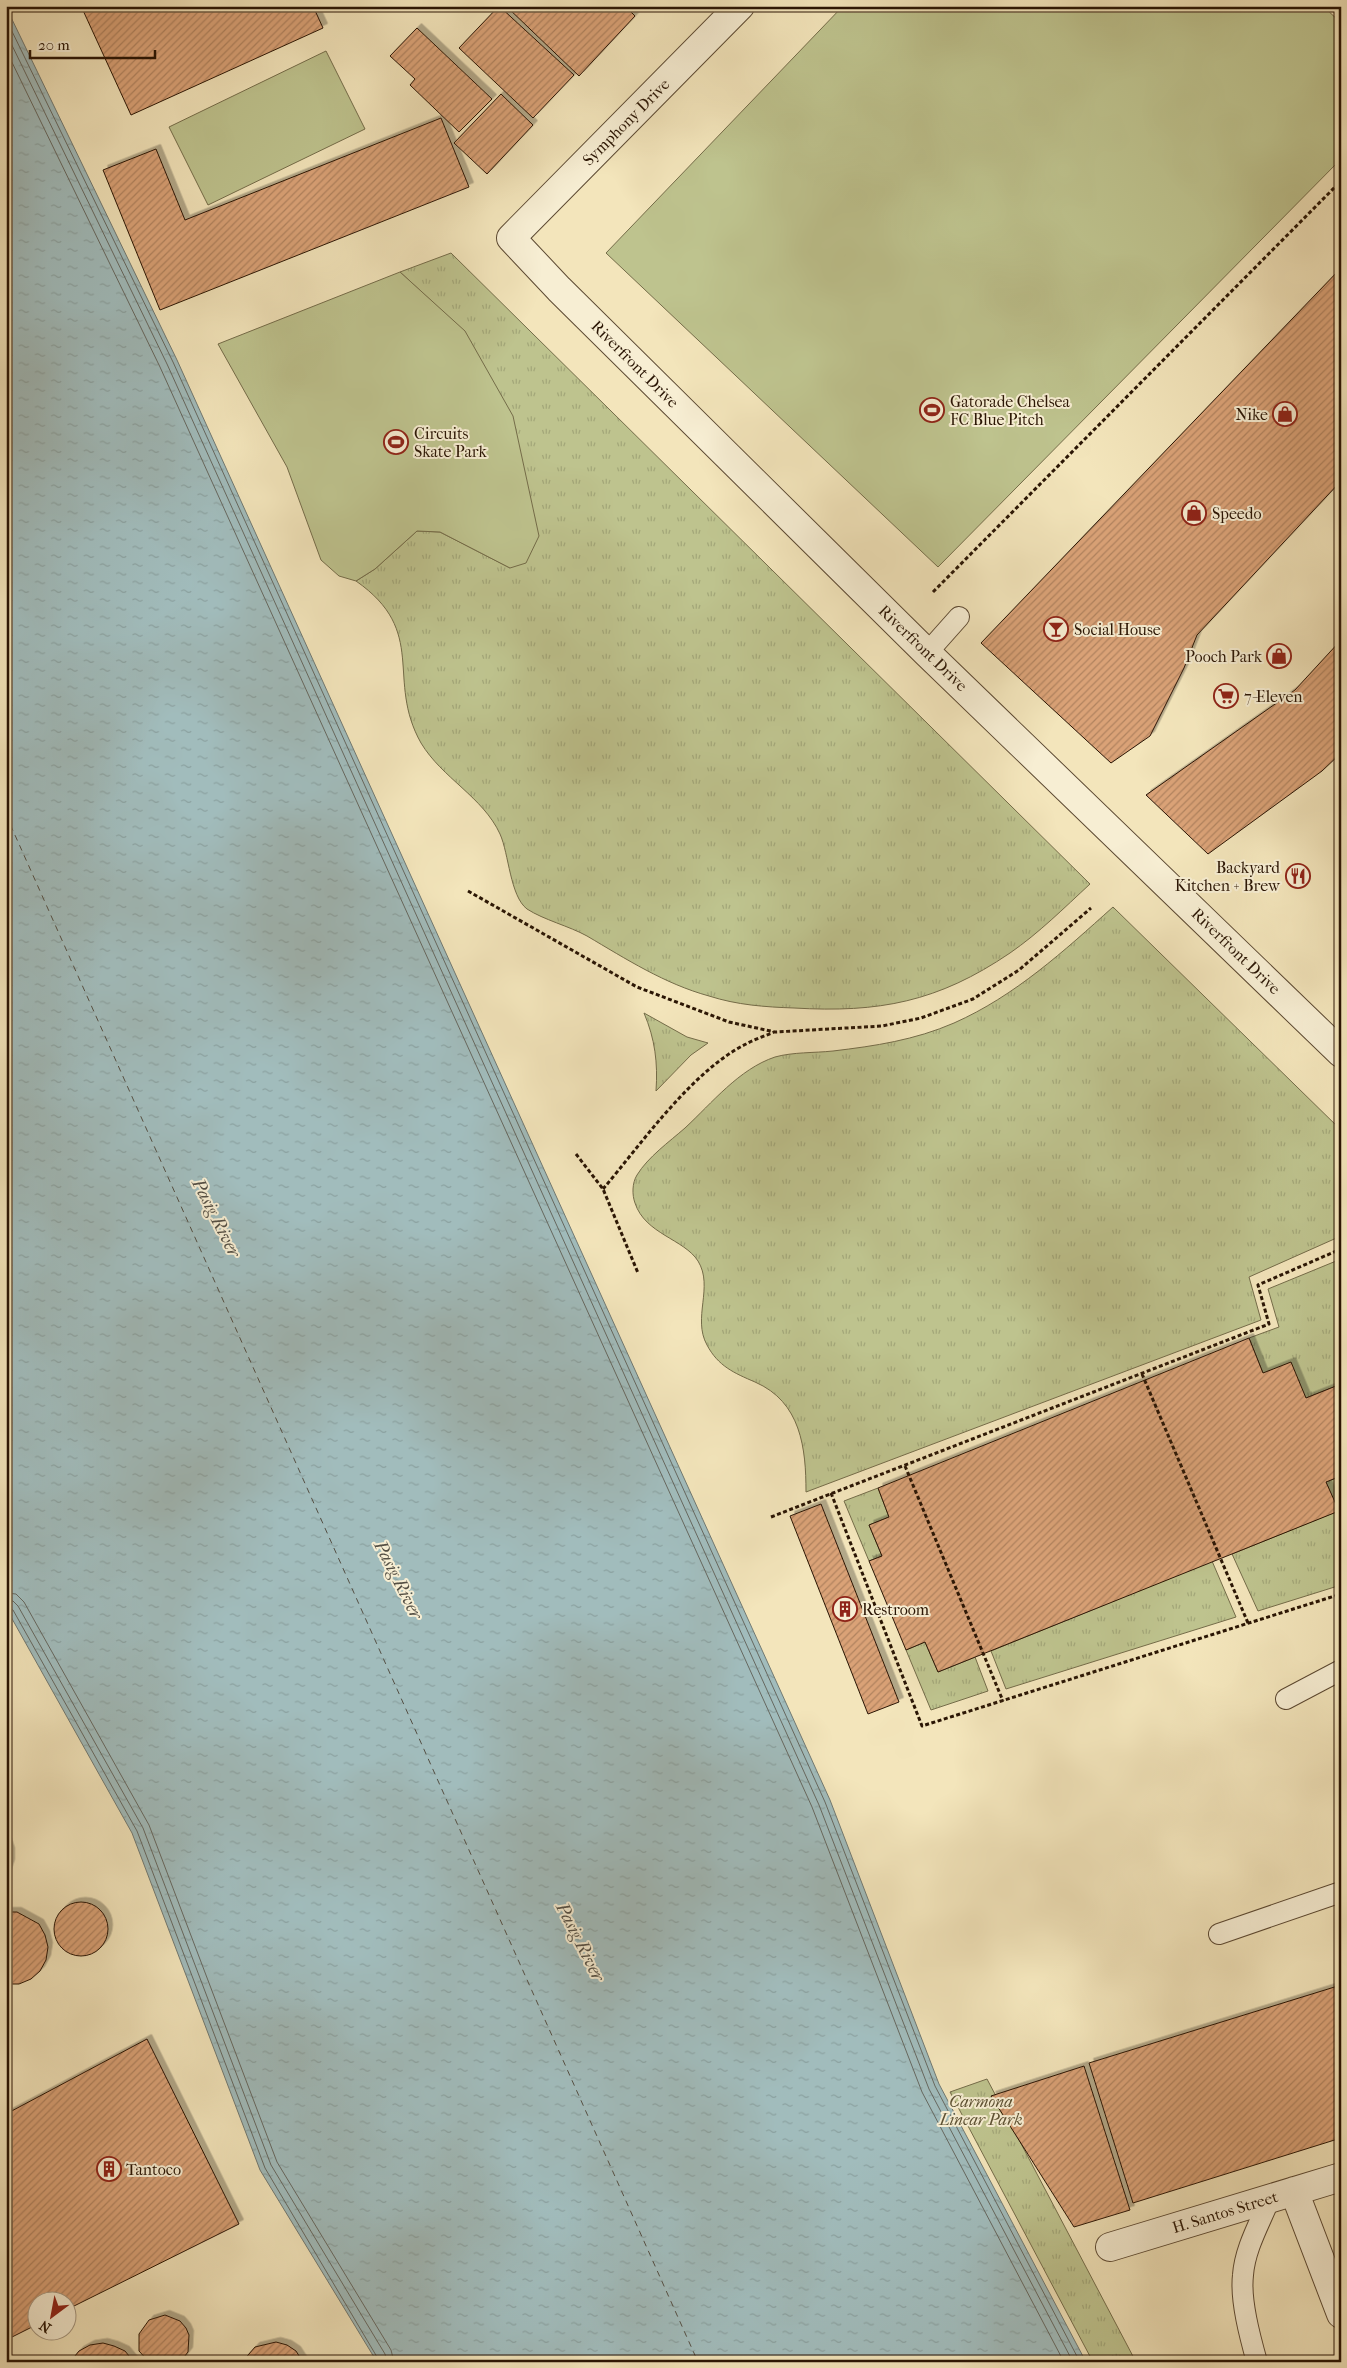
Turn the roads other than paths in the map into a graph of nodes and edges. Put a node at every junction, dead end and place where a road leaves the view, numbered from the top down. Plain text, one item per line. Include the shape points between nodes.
1 (740, 6) edge
2 (511, 238) joint
3 (959, 618) dead end
4 (927, 652) junction
5 (1341, 1053) edge
6 (1341, 1670) edge
7 (1286, 1699) dead end
8 (1341, 1892) edge
9 (1219, 1934) dead end
10 (1341, 2177) edge
11 (1282, 2195) junction
12 (1110, 2246) dead end
13 (1341, 2314) edge
14 (1257, 2362) edge

1 - 2 street, Symphony Drive
2 - 4 street, Riverfront Drive
3 - 4 lane
4 - 5 street, Riverfront Drive
6 - 7 lane
8 - 9 lane
10 - 11 street, H. Santos Street
11 - 12 street, H. Santos Street
11 - 13 street
11 - 14 lane via 1252,2242 1243,2275 1248,2330

